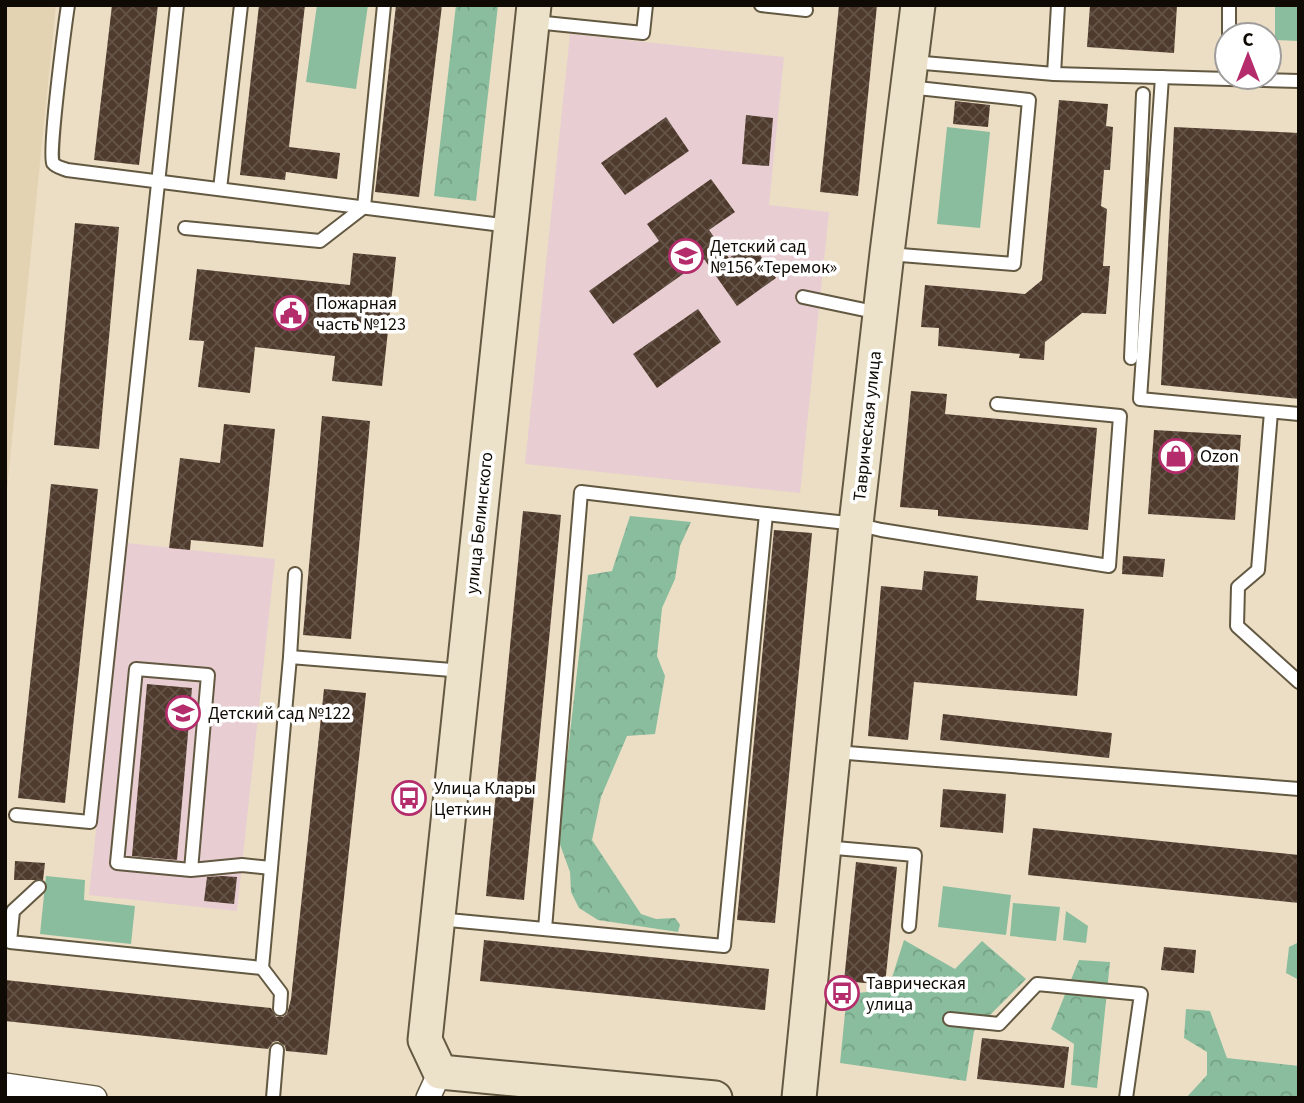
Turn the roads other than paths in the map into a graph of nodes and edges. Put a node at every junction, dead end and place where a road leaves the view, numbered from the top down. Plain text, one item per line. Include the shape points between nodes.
1 (68, 5) edge
2 (177, 5) edge
3 (241, 5) edge
4 (384, 5) edge
5 (646, 5) edge
6 (761, 5) edge
7 (918, 5) edge
8 (1058, 5) edge
9 (806, 10) dead end
10 (533, 13) edge
11 (909, 74) junction
12 (1054, 74) junction
13 (1162, 77) junction
14 (1213, 78) edge
15 (1143, 94) dead end
16 (157, 181) junction
17 (220, 189) junction
18 (364, 207) junction
19 (510, 226) junction
20 (185, 228) dead end
21 (887, 253) junction
22 (803, 297) dead end
23 (880, 313) junction
24 (1131, 358) dead end
25 (998, 404) dead end
26 (1271, 412) junction
27 (1299, 414) edge
28 (766, 514) junction
29 (856, 524) junction
30 (295, 573) dead end
31 (290, 657) junction
32 (464, 671) junction
33 (1299, 682) edge
34 (834, 752) junction
35 (1299, 789) edge
36 (16, 815) dead end
37 (824, 847) junction
38 (271, 868) junction
39 (191, 870) junction
40 (39, 887) dead end
41 (437, 919) junction
42 (909, 926) dead end
43 (545, 929) junction
44 (262, 968) junction
45 (280, 1009) dead end
46 (950, 1019) dead end
47 (277, 1050) dead end
48 (5, 1085) edge
49 (434, 1085) edge
50 (584, 1092) edge
51 (94, 1098) edge
52 (273, 1098) edge
53 (715, 1098) edge
54 (799, 1098) edge
55 (1126, 1098) edge

1 - 16 lane via 52,160 67,170
2 - 16 lane
3 - 17 lane
4 - 18 lane
5 - 10 lane via 643,33
6 - 9 lane
7 - 11 street, Таврическая улица
8 - 12 lane
10 - 19 street, улица Белинского
11 - 12 lane
11 - 21 street, Таврическая улица
11 - 21 lane via 1029,100 1014,264
12 - 13 lane
13 - 14 lane
13 - 26 lane via 1140,399
15 - 24 lane
16 - 17 lane
16 - 36 lane via 90,822
17 - 18 lane
18 - 19 lane
18 - 20 lane via 320,241
19 - 32 street, улица Белинского
21 - 23 street, Таврическая улица
22 - 23 lane
23 - 29 street, Таврическая улица
25 - 29 lane via 1120,416 1109,566
26 - 27 lane
26 - 33 lane via 1258,570 1238,587 1237,626
28 - 29 lane
28 - 43 lane via 724,946
28 - 43 lane via 581,492
29 - 34 street, Таврическая улица
30 - 31 lane
31 - 32 lane
31 - 38 lane
32 - 41 street, улица Белинского
34 - 35 lane
34 - 37 street, Таврическая улица
37 - 42 lane via 915,855
37 - 54 street, Таврическая улица
38 - 39 lane via 242,865
38 - 44 lane
39 - 39 lane via 117,863 136,669 208,675
40 - 44 lane via 13,911 10,942
41 - 43 lane
41 - 49 street, улица Белинского via 425,1040
44 - 45 lane via 281,993
46 - 55 lane via 999,1024 1037,984 1141,994
47 - 52 lane
48 - 51 street
49 - 50 street
50 - 53 street

